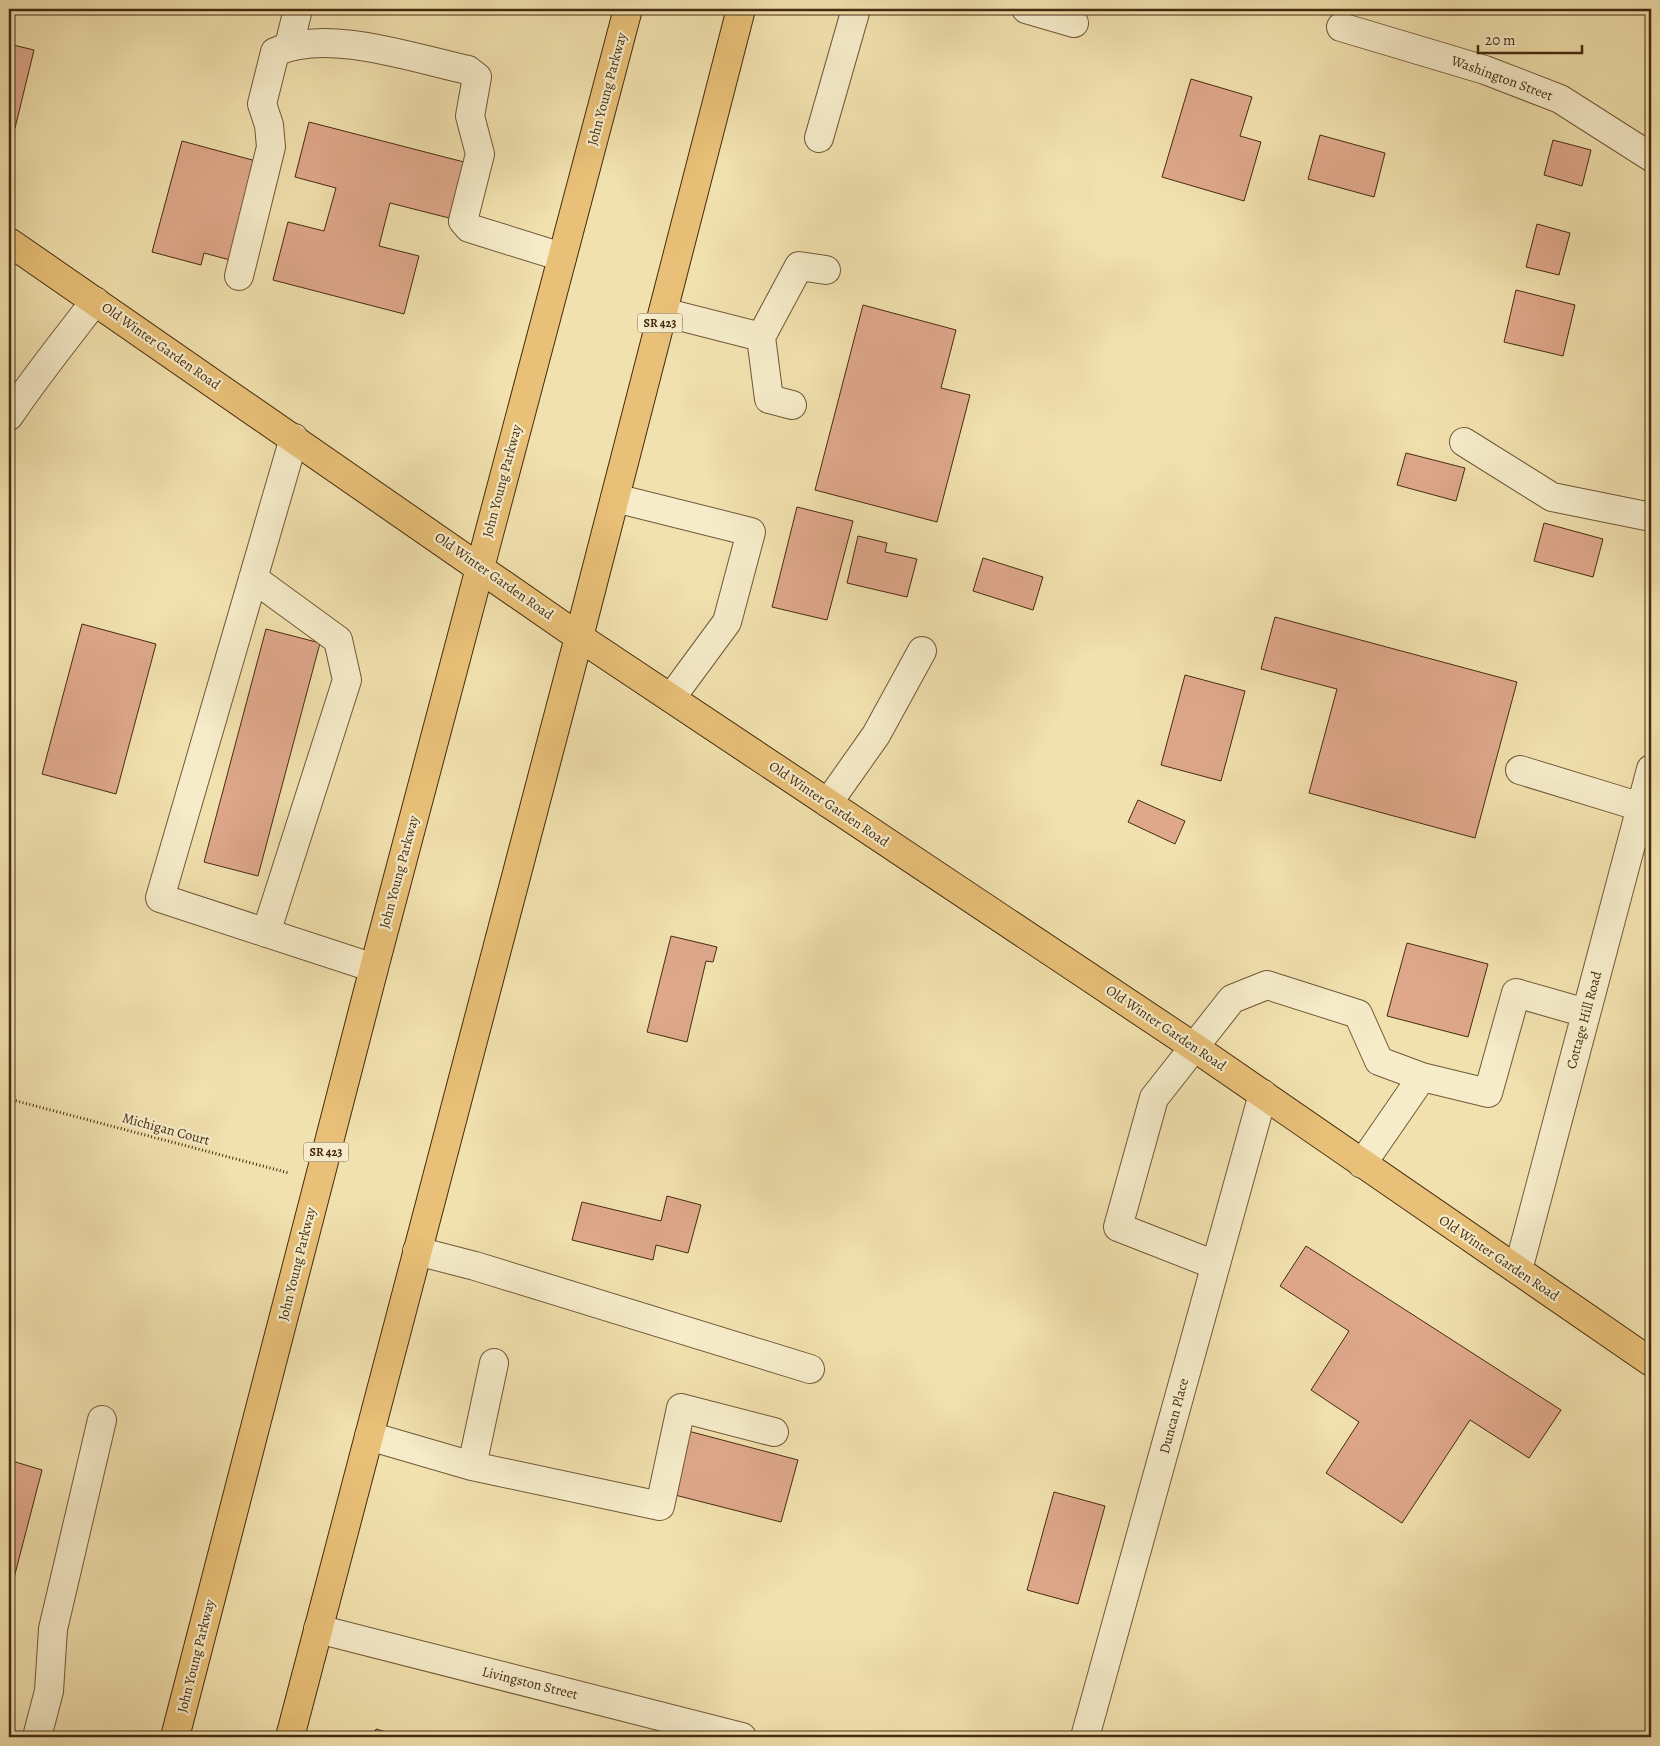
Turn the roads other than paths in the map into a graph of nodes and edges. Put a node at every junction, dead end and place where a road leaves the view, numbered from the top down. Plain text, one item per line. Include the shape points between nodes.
1 (298, 9) edge
2 (628, 9) edge
3 (741, 9) edge
4 (856, 9) edge
5 (1026, 9) edge
6 (1074, 23) dead end
7 (1340, 27) dead end
8 (289, 46) junction
9 (819, 138) dead end
10 (1651, 157) edge
11 (9, 242) edge
12 (562, 257) junction
13 (826, 270) dead end
14 (239, 276) dead end
15 (95, 301) junction
16 (663, 312) junction
17 (761, 336) junction
18 (792, 405) dead end
19 (9, 416) edge
20 (294, 438) junction
21 (1464, 442) dead end
22 (614, 498) junction
23 (1651, 517) edge
24 (480, 567) junction
25 (253, 578) junction
26 (579, 637) junction
27 (922, 651) dead end
28 (671, 698) junction
29 (1651, 769) edge
30 (1520, 770) dead end
31 (828, 803) junction
32 (1641, 807) junction
33 (266, 933) junction
34 (374, 968) junction
35 (1586, 1013) junction
36 (1194, 1047) junction
37 (1422, 1077) junction
38 (1263, 1094) junction
39 (1362, 1164) junction
40 (417, 1251) junction
41 (1216, 1265) junction
42 (1518, 1270) junction
43 (1651, 1362) edge
44 (494, 1363) dead end
45 (810, 1369) dead end
46 (102, 1420) dead end
47 (774, 1432) dead end
48 (369, 1436) junction
49 (472, 1466) junction
50 (318, 1629) junction
51 (37, 1737) edge
52 (175, 1737) edge
53 (290, 1737) edge
54 (742, 1737) edge
55 (1085, 1737) edge

1 - 8 street
2 - 12 main road, John Young Parkway / SR 423
3 - 16 main road, SR 423
4 - 9 street
5 - 6 street
7 - 10 street, Washington Street via 1485,70 1560,99
8 - 12 street via 327,41 468,70 476,77 470,116 480,154 463,221 469,228
8 - 14 street via 274,52 262,104 269,125 271,147
11 - 15 main road, Old Winter Garden Road
12 - 24 main road, John Young Parkway / SR 423
13 - 17 street via 799,266
15 - 19 street
15 - 20 main road, Old Winter Garden Road
16 - 17 street
16 - 22 main road, SR 423
17 - 18 street via 768,399
20 - 24 main road, Old Winter Garden Road
20 - 25 street
21 - 23 street via 1552,497
22 - 26 main road, SR 423
22 - 28 street via 751,532 727,622
24 - 26 main road, Old Winter Garden Road
24 - 34 main road, John Young Parkway / SR 423
25 - 33 street via 338,640 347,680
25 - 33 street via 160,898
26 - 28 main road, Old Winter Garden Road
26 - 40 main road, SR 423
27 - 31 street via 876,735
28 - 31 main road, Old Winter Garden Road
29 - 32 street, Cottage Hill Road
30 - 32 street
31 - 36 main road, Old Winter Garden Road
32 - 35 street, Cottage Hill Road
33 - 34 street
34 - 52 main road, John Young Parkway / SR 423
35 - 37 street via 1516,993 1488,1093
35 - 42 street, Cottage Hill Road
36 - 37 street via 1232,1000 1267,985 1358,1014 1378,1061
36 - 38 main road, Old Winter Garden Road
36 - 41 street via 1154,1098 1118,1227
37 - 39 street
38 - 39 main road, Old Winter Garden Road
38 - 41 street, Duncan Place
39 - 42 main road, Old Winter Garden Road
40 - 45 street
40 - 48 main road, SR 423
41 - 55 street, Duncan Place
42 - 43 main road, Old Winter Garden Road
44 - 49 street
46 - 51 street via 53,1629 49,1691
47 - 49 street via 681,1408 660,1506
48 - 49 street
48 - 50 main road, SR 423
50 - 53 main road, SR 423
50 - 54 street, Livingston Street

